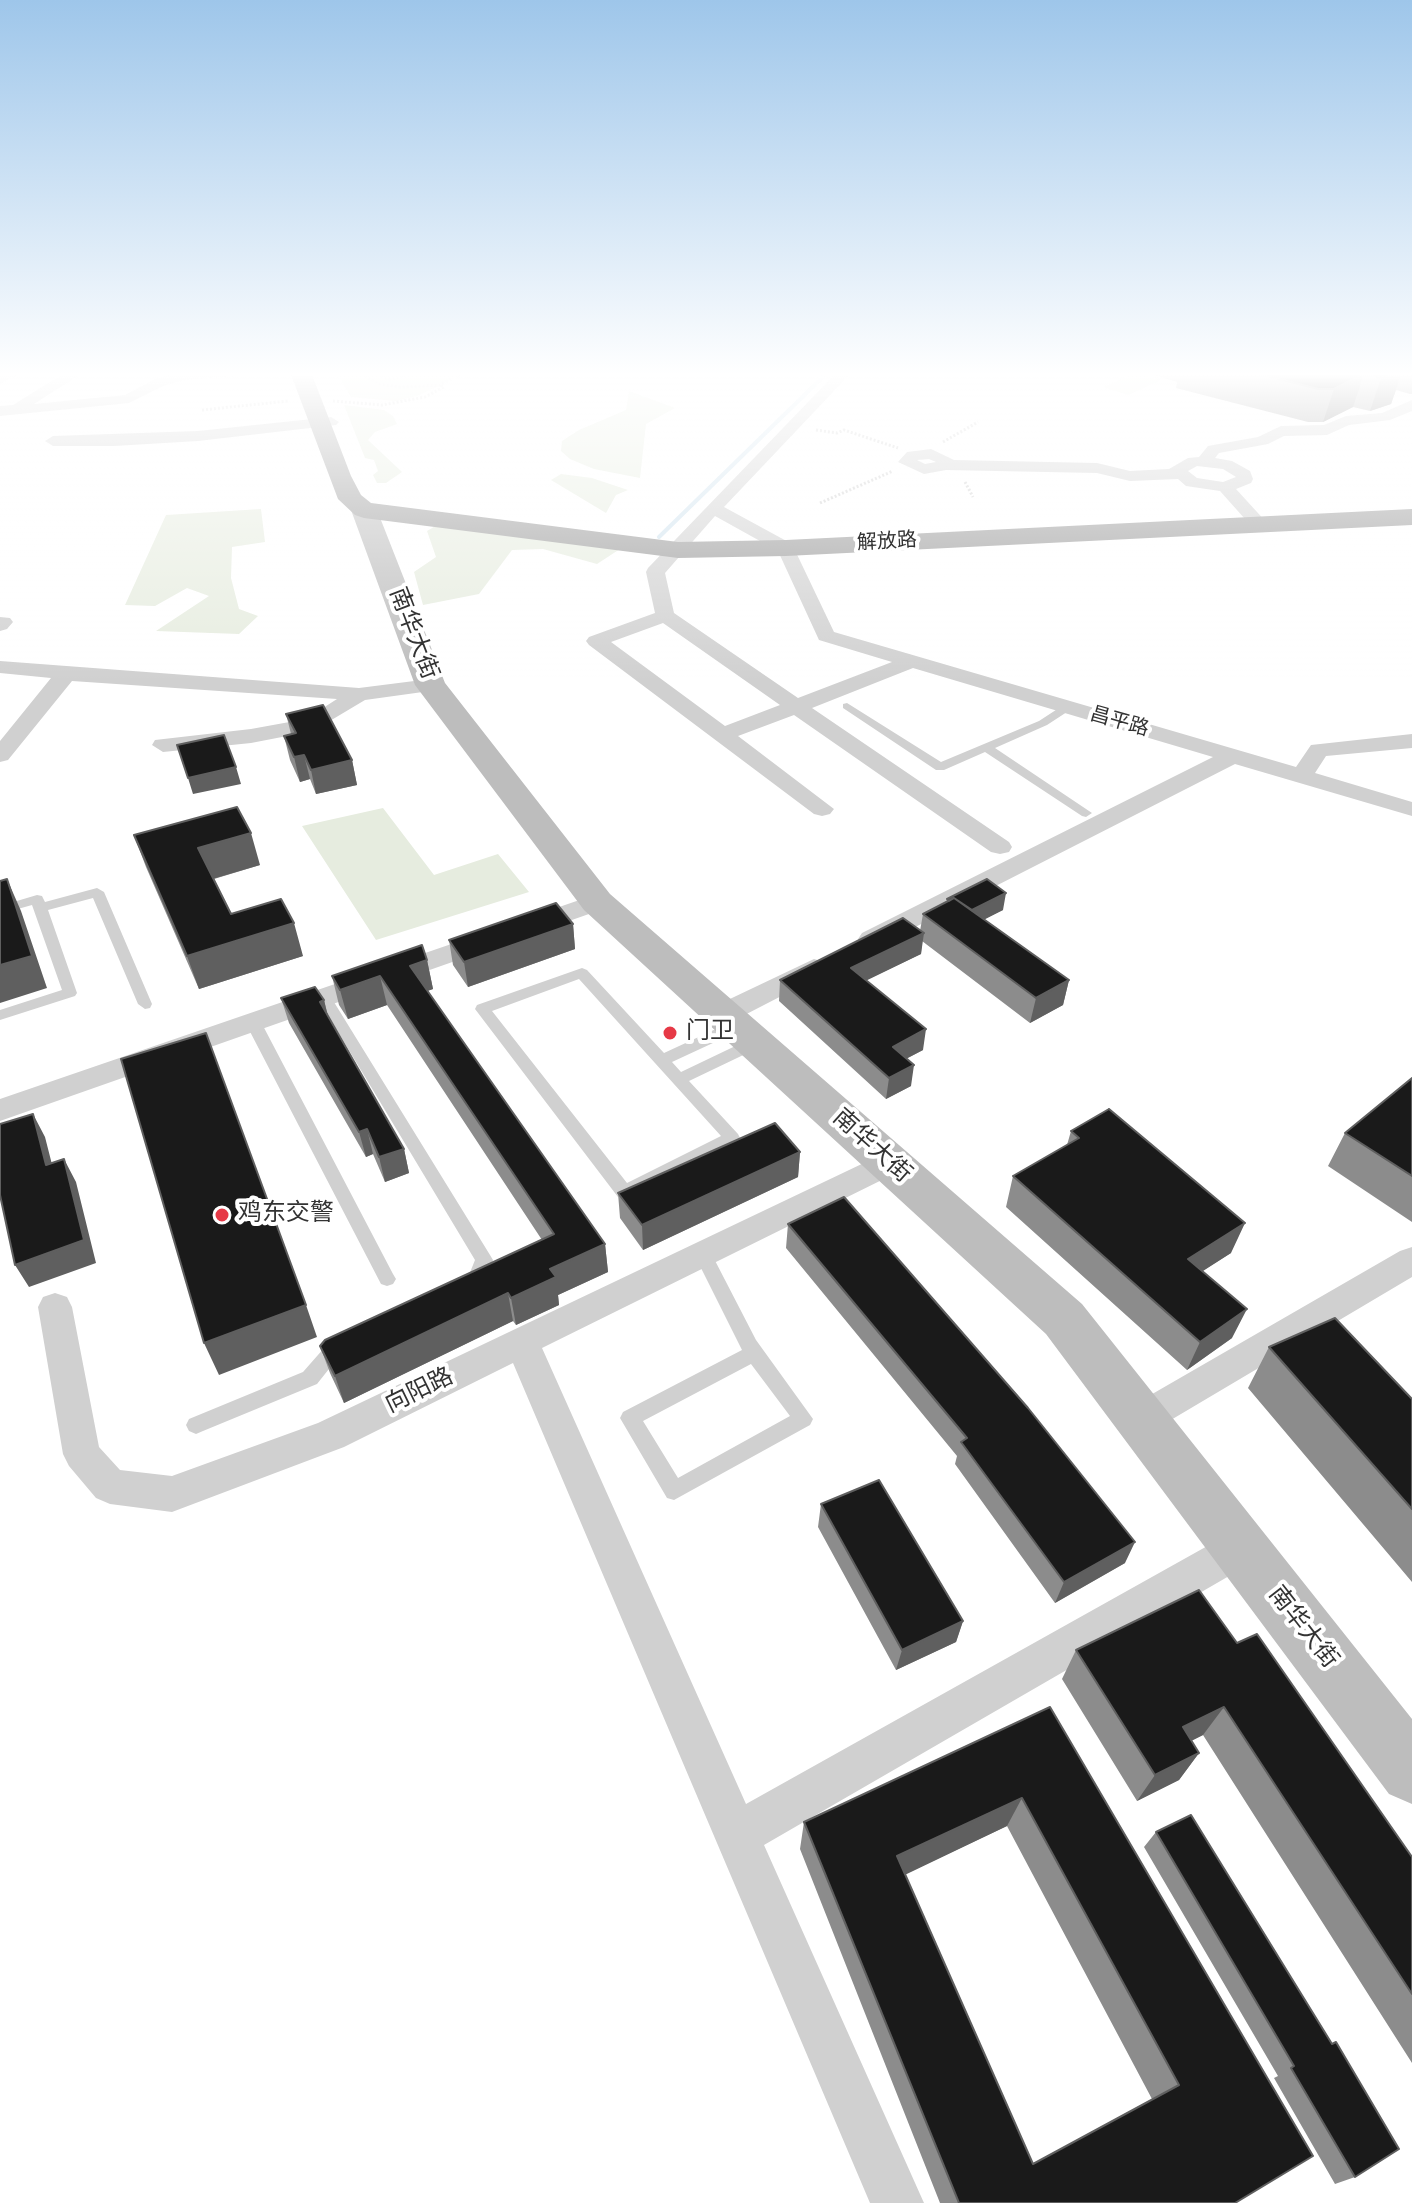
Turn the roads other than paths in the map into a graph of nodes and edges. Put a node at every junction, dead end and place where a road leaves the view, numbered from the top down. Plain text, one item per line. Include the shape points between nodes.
1 (342, 475) edge
2 (745, 475) edge
3 (1125, 475) edge
4 (1159, 475) edge
5 (1180, 475) edge
6 (1245, 475) edge
7 (1225, 487) junction
8 (713, 508) junction
9 (364, 510) junction
10 (1412, 517) edge
11 (1259, 524) junction
12 (786, 548) junction
13 (678, 550) junction
14 (665, 616) junction
15 (911, 662) junction
16 (0, 667) edge
17 (66, 674) junction
18 (430, 685) junction
19 (359, 694) junction
20 (847, 706) dead end
21 (796, 707) junction
22 (1066, 708) junction
23 (722, 735) junction
24 (1412, 741) edge
25 (163, 745) dead end
26 (986, 747) junction
27 (0, 755) edge
28 (1233, 756) junction
29 (1301, 776) junction
30 (822, 809) dead end
31 (1412, 809) edge
32 (1086, 813) dead end
33 (1000, 847) dead end
34 (597, 902) junction
35 (41, 908) junction
36 (0, 910) edge
37 (324, 997) junction
38 (145, 1004) dead end
39 (0, 1015) edge
40 (253, 1022) junction
41 (738, 1028) junction
42 (663, 1060) junction
43 (679, 1079) junction
44 (0, 1110) edge
45 (889, 1163) junction
46 (703, 1254) junction
47 (1412, 1260) edge
48 (387, 1279) dead end
49 (449, 1292) edge
50 (55, 1307) dead end
51 (354, 1336) edge
52 (522, 1342) junction
53 (754, 1353) junction
54 (1141, 1419) junction
55 (196, 1425) dead end
56 (1241, 1548) junction
57 (1412, 1771) edge
58 (737, 1835) junction
59 (897, 2203) edge

1 - 9 highway, 南华大街 via 350,499
2 - 8 street
3 - 4 street
5 - 7 street
6 - 7 street via 1241,483
7 - 11 street
8 - 12 street
8 - 13 street
9 - 13 highway, 解放路
9 - 18 main road, 南华大街
10 - 11 highway, 解放路
11 - 12 highway, 解放路
12 - 13 highway, 解放路
12 - 15 street, 昌平路 via 826,636
13 - 14 street via 655,572
14 - 21 street
14 - 23 street via 596,641
15 - 21 street
15 - 22 street, 昌平路
16 - 17 street
17 - 19 street
17 - 27 street
18 - 19 street
18 - 34 main road, 南华大街
19 - 25 street via 313,724
20 - 26 lane via 940,767
21 - 23 street
21 - 33 street
22 - 26 lane
22 - 28 street, 昌平路
23 - 30 street
24 - 29 street via 1319,750
26 - 32 lane
28 - 29 street, 昌平路
28 - 41 street via 843,953
29 - 31 street, 昌平路
34 - 37 street
34 - 41 main road, 南华大街
35 - 36 lane via 37,899
35 - 38 lane via 97,892
35 - 39 lane via 70,993
37 - 40 street
37 - 49 lane via 484,1260 476,1280
40 - 44 street
40 - 48 lane
41 - 42 lane
41 - 43 lane
41 - 45 main road, 南华大街
42 - 43 lane
42 - 43 lane via 582,973 482,1009 624,1192 732,1138
45 - 46 street, 向阳路
45 - 54 main road, 南华大街 via 1064,1319
46 - 52 street, 向阳路
46 - 53 lane
47 - 54 street
50 - 52 street, 向阳路 via 82,1454 110,1486 172,1494 331,1435
51 - 55 lane via 341,1342 310,1378
52 - 58 street
53 - 53 lane via 803,1419 674,1491 630,1418
54 - 56 main road, 南华大街
56 - 57 main road, 南华大街
56 - 58 street
58 - 59 street

